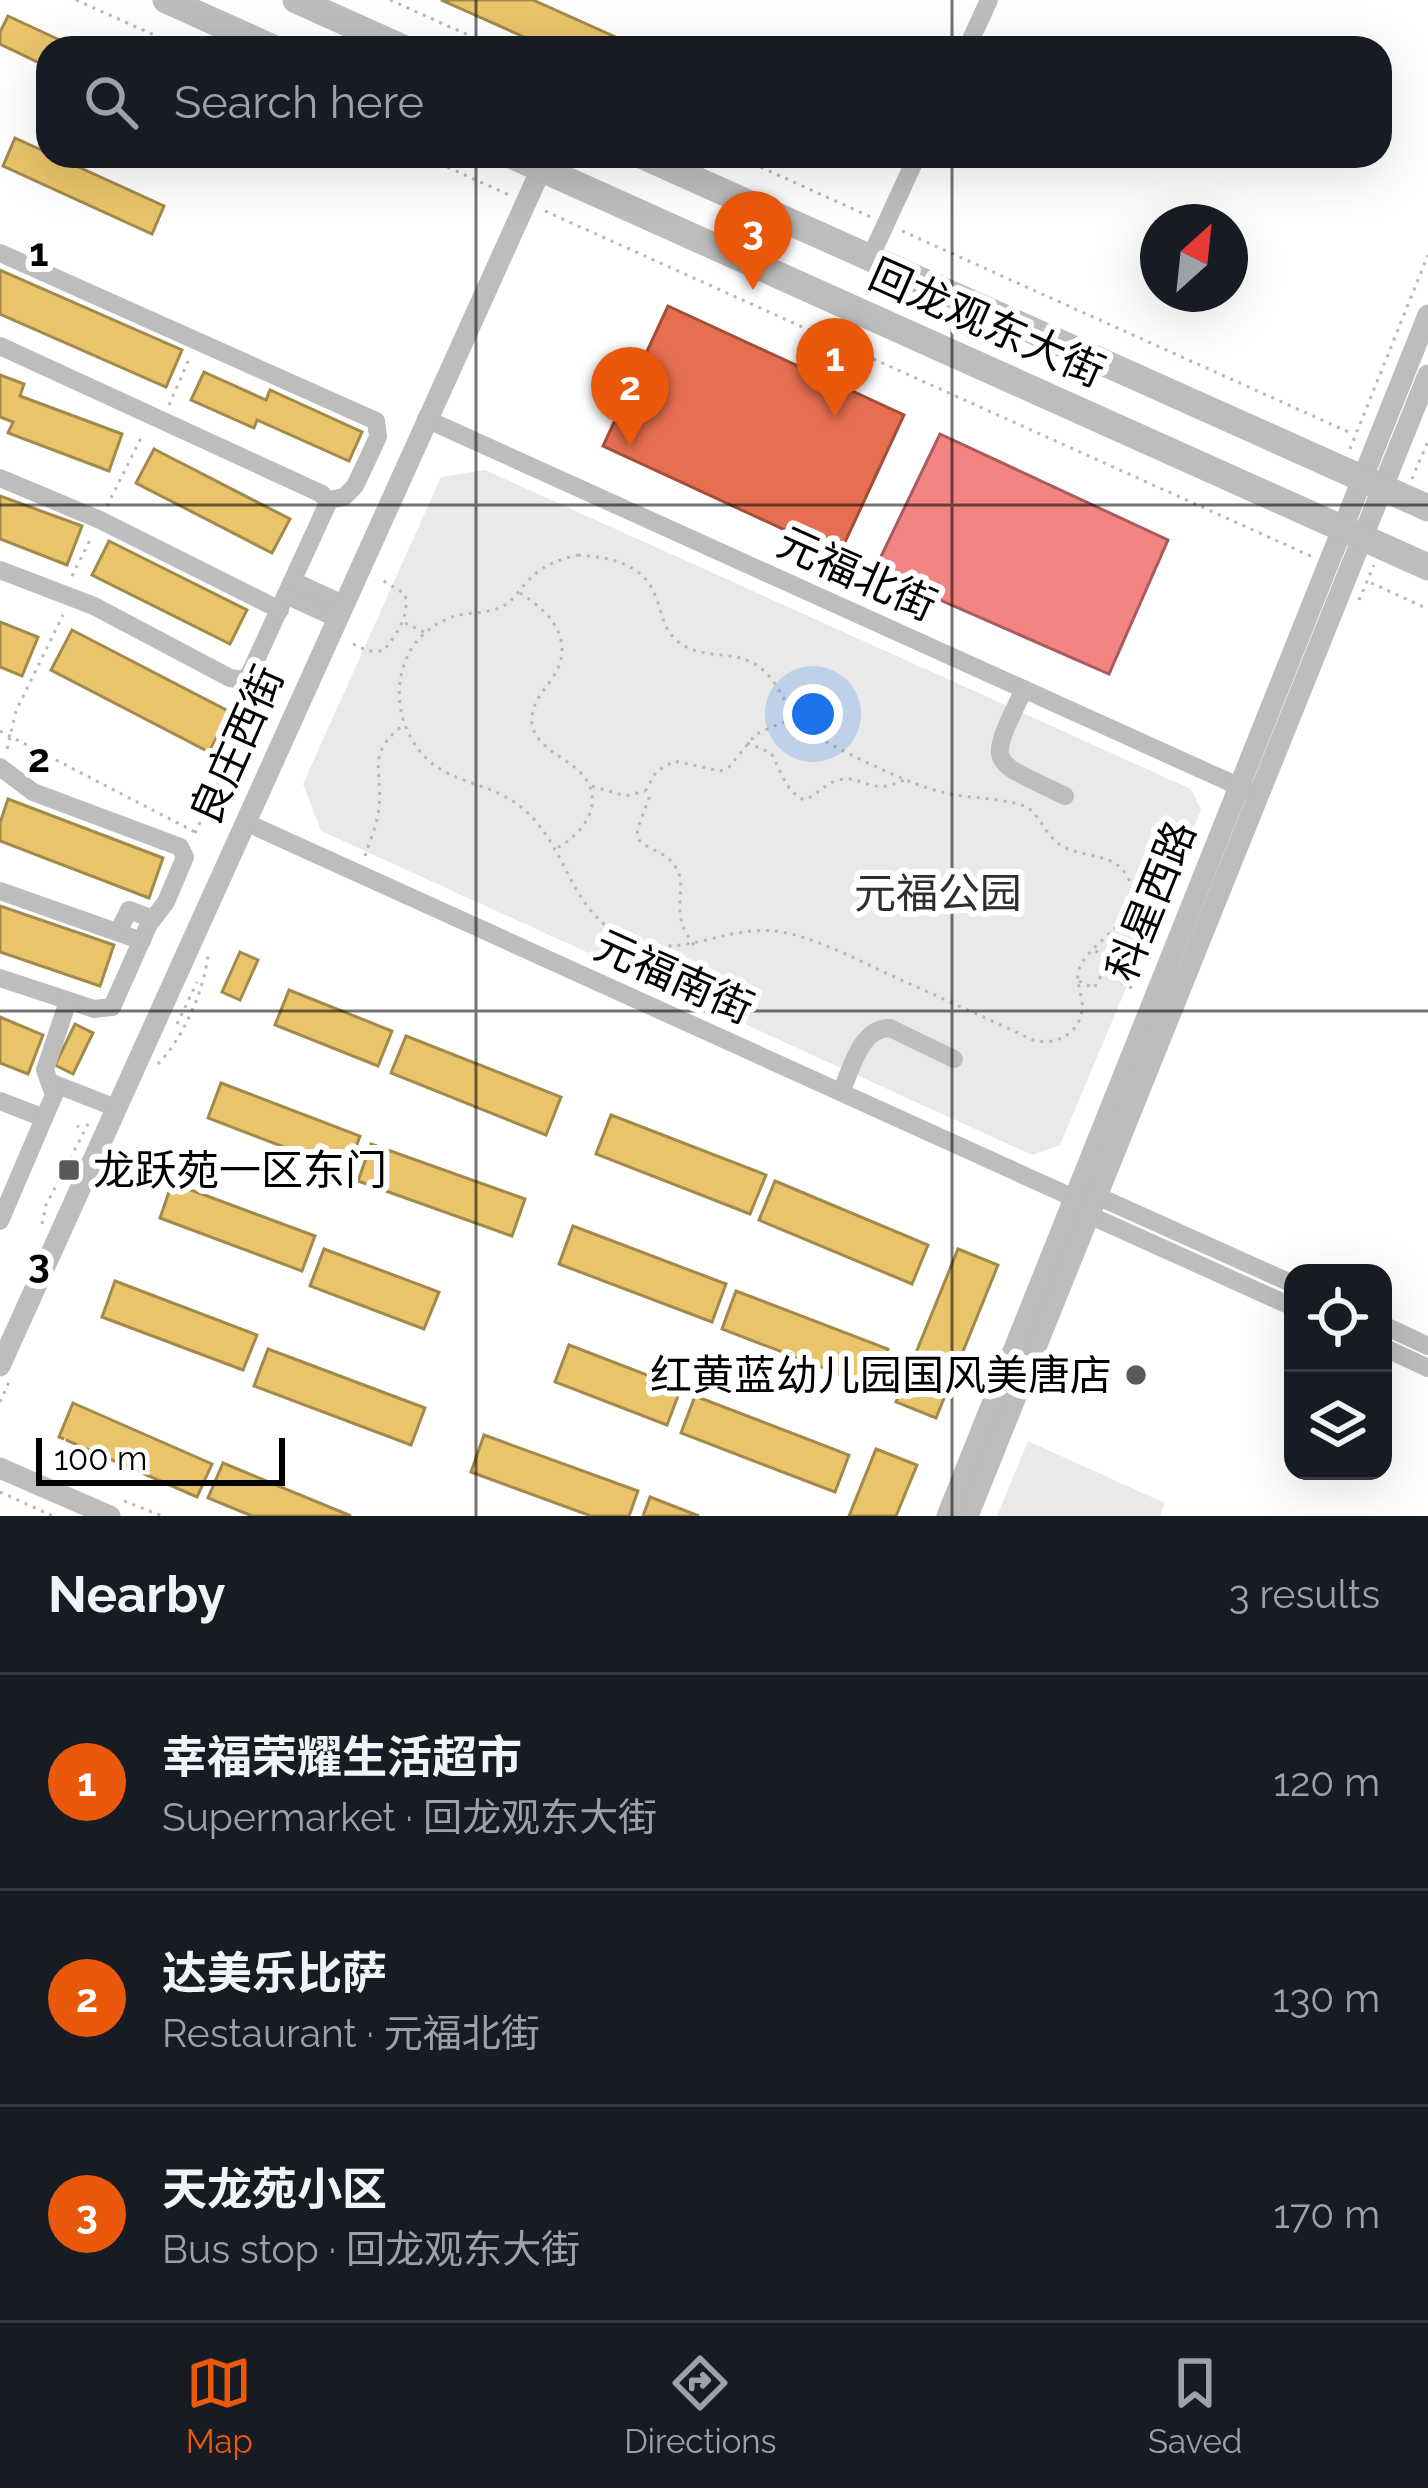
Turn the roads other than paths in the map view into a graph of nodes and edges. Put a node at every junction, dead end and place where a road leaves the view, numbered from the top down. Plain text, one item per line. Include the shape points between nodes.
1 (166, 0) edge
2 (296, 0) edge
3 (989, 0) edge
4 (246, 36) edge
5 (376, 36) edge
6 (972, 36) edge
7 (541, 168) edge
8 (557, 168) edge
9 (670, 168) edge
10 (912, 168) edge
11 (0, 253) edge
12 (870, 258) junction
13 (1428, 315) edge
14 (0, 346) edge
15 (1428, 375) edge
16 (426, 419) junction
17 (0, 478) edge
18 (1372, 483) junction
19 (328, 500) junction
20 (1428, 508) edge
21 (1352, 533) junction
22 (1428, 567) edge
23 (0, 570) edge
24 (286, 595) junction
25 (340, 611) junction
26 (1024, 689) junction
27 (2, 768) edge
28 (1249, 791) junction
29 (1065, 796) dead end
30 (245, 822) junction
31 (0, 891) edge
32 (153, 919) junction
33 (118, 932) junction
34 (142, 941) junction
35 (0, 978) edge
36 (68, 1000) junction
37 (954, 1059) dead end
38 (52, 1088) junction
39 (841, 1092) junction
40 (0, 1102) edge
41 (114, 1113) junction
42 (44, 1118) junction
43 (1087, 1203) junction
44 (0, 1220) edge
45 (1284, 1281) edge
46 (1284, 1302) edge
47 (1392, 1329) edge
48 (1428, 1346) edge
49 (1392, 1351) edge
50 (0, 1366) edge
51 (1428, 1368) edge
52 (0, 1468) edge
53 (110, 1516) edge
54 (946, 1516) edge
55 (968, 1516) edge

1 - 4 main road
2 - 5 main road
3 - 6 street
7 - 16 street, 良庄西街
8 - 21 main road, 回龙观东大街
9 - 12 main road, 回龙观东大街
10 - 12 street
11 - 19 street via 378,424 355,486
12 - 18 main road, 回龙观东大街
13 - 18 street, 科星西路
14 - 19 street
15 - 18 street, 科星西路
16 - 25 street, 良庄西街
16 - 26 street, 元福北街
17 - 24 street
18 - 20 main road, 回龙观东大街
18 - 21 street, 科星西路
19 - 24 street
21 - 22 main road, 回龙观东大街
21 - 28 street, 科星西路
23 - 24 street via 68,595 230,679 246,679
24 - 25 street
25 - 30 street, 良庄西街
26 - 28 street, 元福北街
26 - 29 street via 999,757
27 - 32 street via 33,792 182,849
28 - 43 street, 科星西路
30 - 39 street, 元福南街
30 - 41 street, 良庄西街
31 - 33 street
32 - 33 street via 130,909
32 - 34 street
33 - 34 street
34 - 36 street via 112,1006
35 - 36 street
36 - 38 street via 45,1066
37 - 39 street via 880,1028 866,1039
38 - 41 street
38 - 42 street
39 - 43 street, 元福南街
40 - 42 street
41 - 50 street, 良庄西街
42 - 44 street
43 - 45 street, 元福南街
43 - 46 street, 元福南街
43 - 54 street, 科星西路
43 - 55 street, 科星西路
47 - 48 street
49 - 51 street
52 - 53 street

